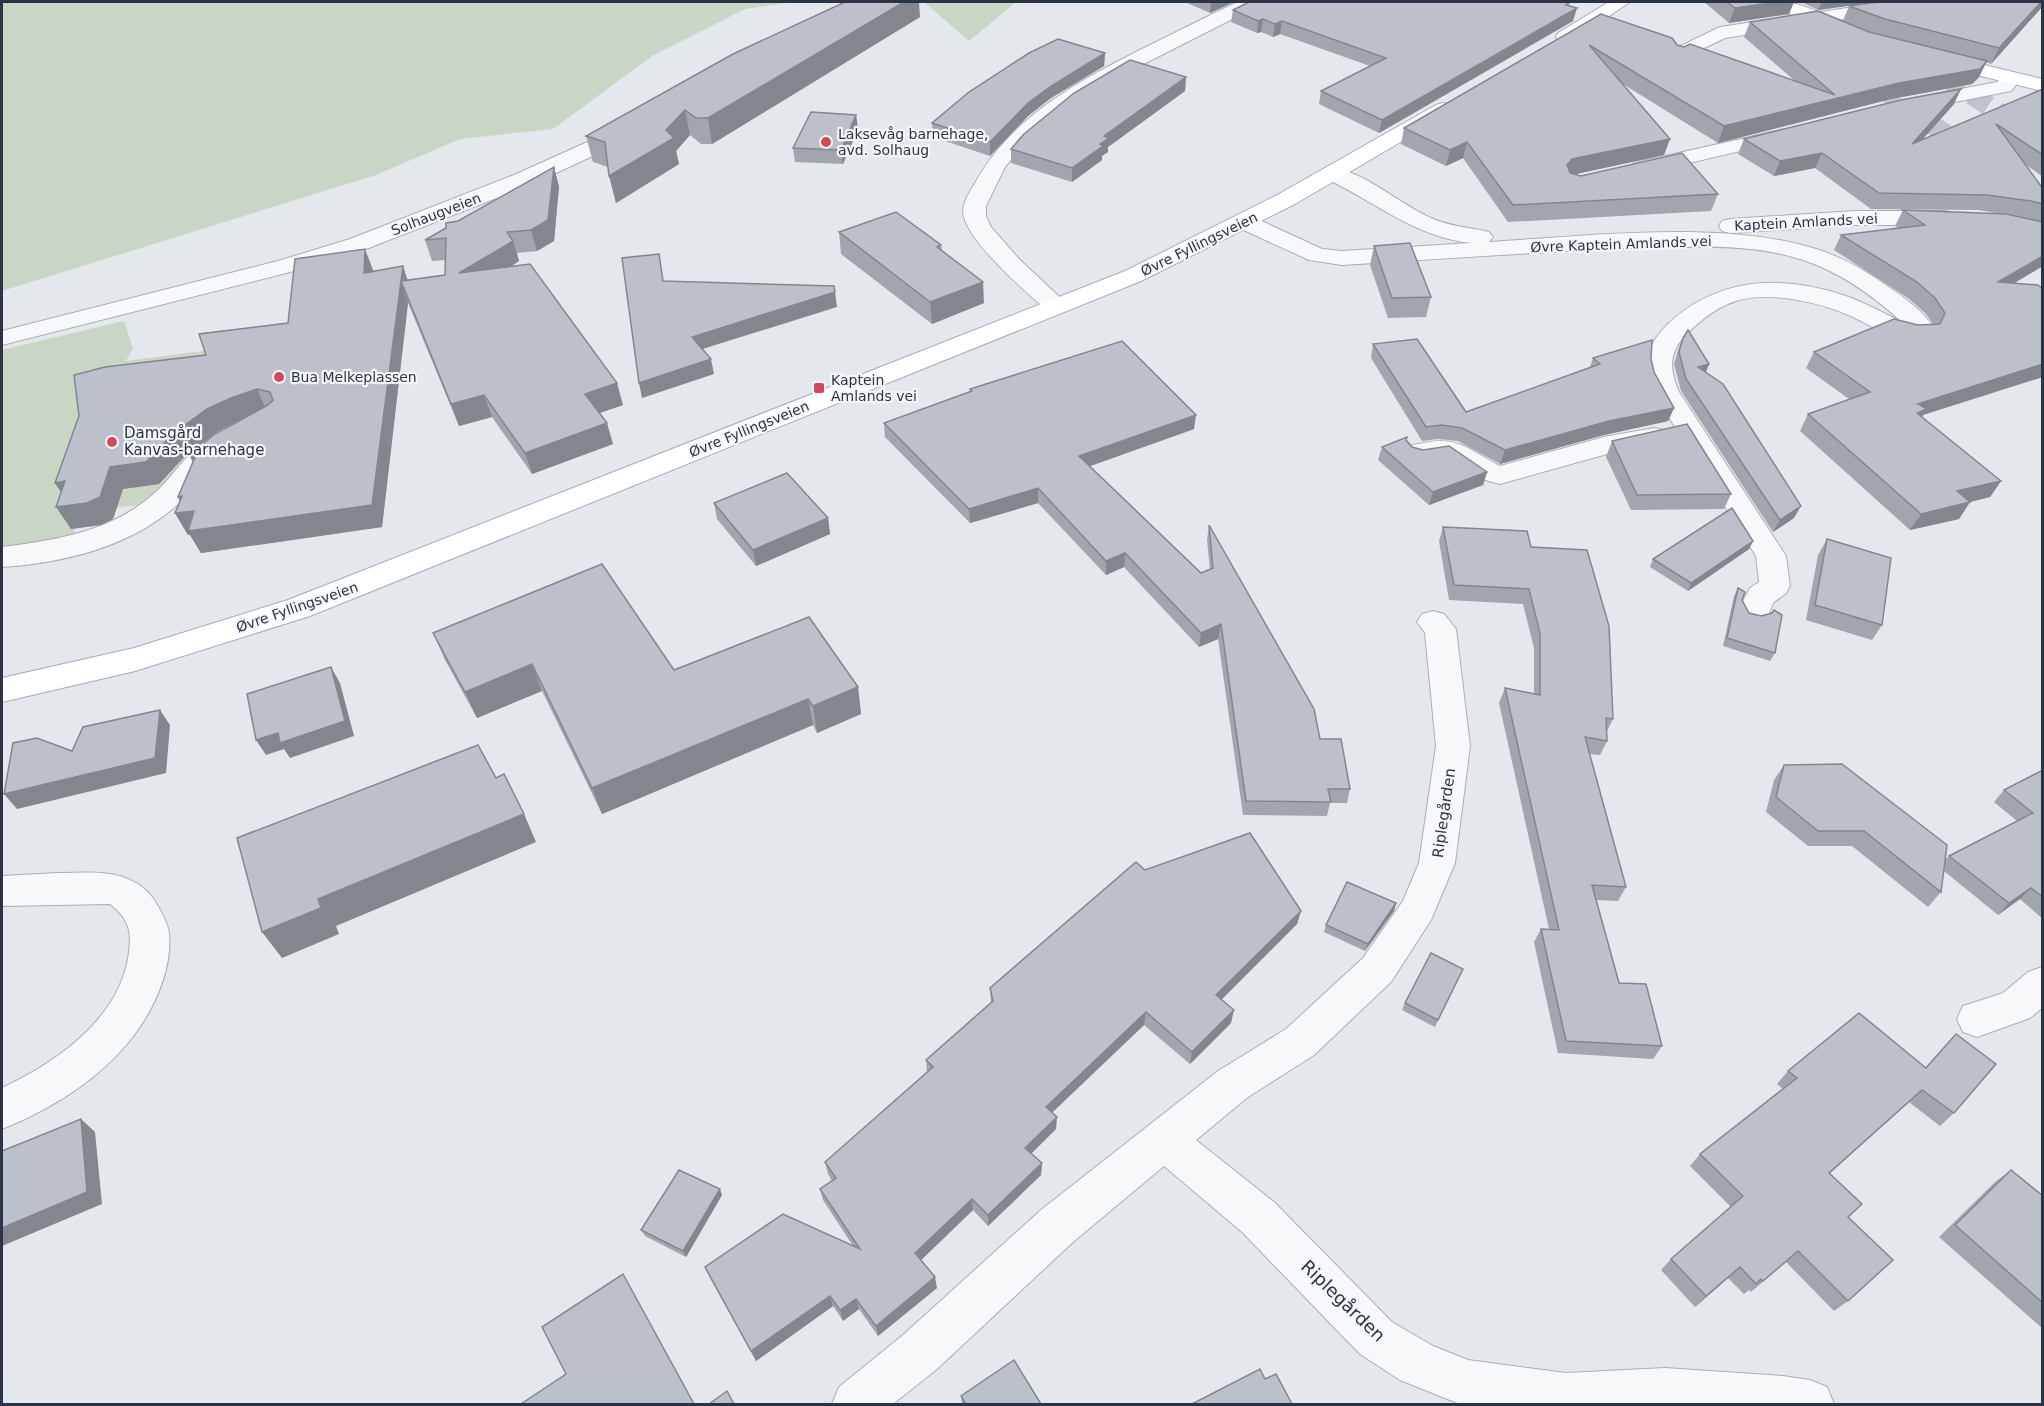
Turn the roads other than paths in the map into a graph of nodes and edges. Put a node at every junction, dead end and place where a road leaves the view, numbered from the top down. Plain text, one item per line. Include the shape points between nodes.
1 (1252, 2) edge
2 (1622, 2) edge
3 (1784, 2) edge
4 (1920, 2) edge
5 (1814, 19) junction
6 (1860, 37) tunnel mouth
7 (1540, 52) edge
8 (1679, 54) edge
9 (1925, 56) edge
10 (2012, 78) junction
11 (2043, 85) edge
12 (1461, 98) edge
13 (1892, 107) edge
14 (652, 116) edge
15 (1804, 130) edge
16 (1333, 173) junction
17 (1620, 173) edge
18 (1961, 219) edge
19 (1245, 222) junction
20 (1057, 306) junction
21 (2, 338) edge
22 (249, 428) edge
23 (1688, 428) junction
24 (1419, 452) edge
25 (2, 557) edge
26 (1756, 611) dead end
27 (1434, 622) dead end
28 (2, 690) edge
29 (2, 891) edge
30 (2043, 984) edge
31 (1977, 1019) dead end
32 (2, 1109) edge
33 (1163, 1139) junction
34 (856, 1404) edge
35 (1810, 1404) edge

1 - 20 street via 1136,60 1044,116 1002,155 985,181 975,206 974,216 980,227 1000,253
2 - 7 main road
3 - 5 main road
4 - 5 street
5 - 6 main road
5 - 8 street via 1720,33
9 - 10 main road
10 - 11 main road
10 - 13 street via 2004,87
12 - 16 main road, Øvre Fyllingsveien
14 - 21 street, Solhaugveien via 603,144 522,180 358,244
15 - 17 street
16 - 18 street, Kaptein Amlands vei via 1358,183 1413,219 1437,230 1470,237 1855,218
16 - 19 main road, Øvre Fyllingsveien
19 - 20 main road, Øvre Fyllingsveien via 1133,276
19 - 23 street, Øvre Kaptein Amlands vei via 1317,255 1342,258 1675,240 1784,248 1818,257 1842,269 1896,304 1922,328 1921,333 1902,331 1818,296 1742,290 1718,298 1668,336 1659,356 1659,376
20 - 28 main road, Øvre Fyllingsveien via 299,608 135,659
22 - 25 street via 239,431 194,465 169,496 142,518 83,544
23 - 24 street via 1500,475 1491,475 1453,449
23 - 26 street, Øvre Kaptein Amlands vei via 1771,556 1775,586 1761,596
27 - 33 street, Riplegården via 1440,628 1453,746 1437,863 1418,909 1377,970 1327,1018 1300,1042 1233,1084
29 - 32 street via 55,887 116,890 133,901 150,924 150,957 120,1023 82,1063 33,1095
30 - 31 street via 2016,1006
33 - 34 street, Riplegården via 1057,1226 920,1352
33 - 35 street, Riplegården via 1258,1217 1376,1338 1427,1368 1468,1384 1566,1397 1665,1392

